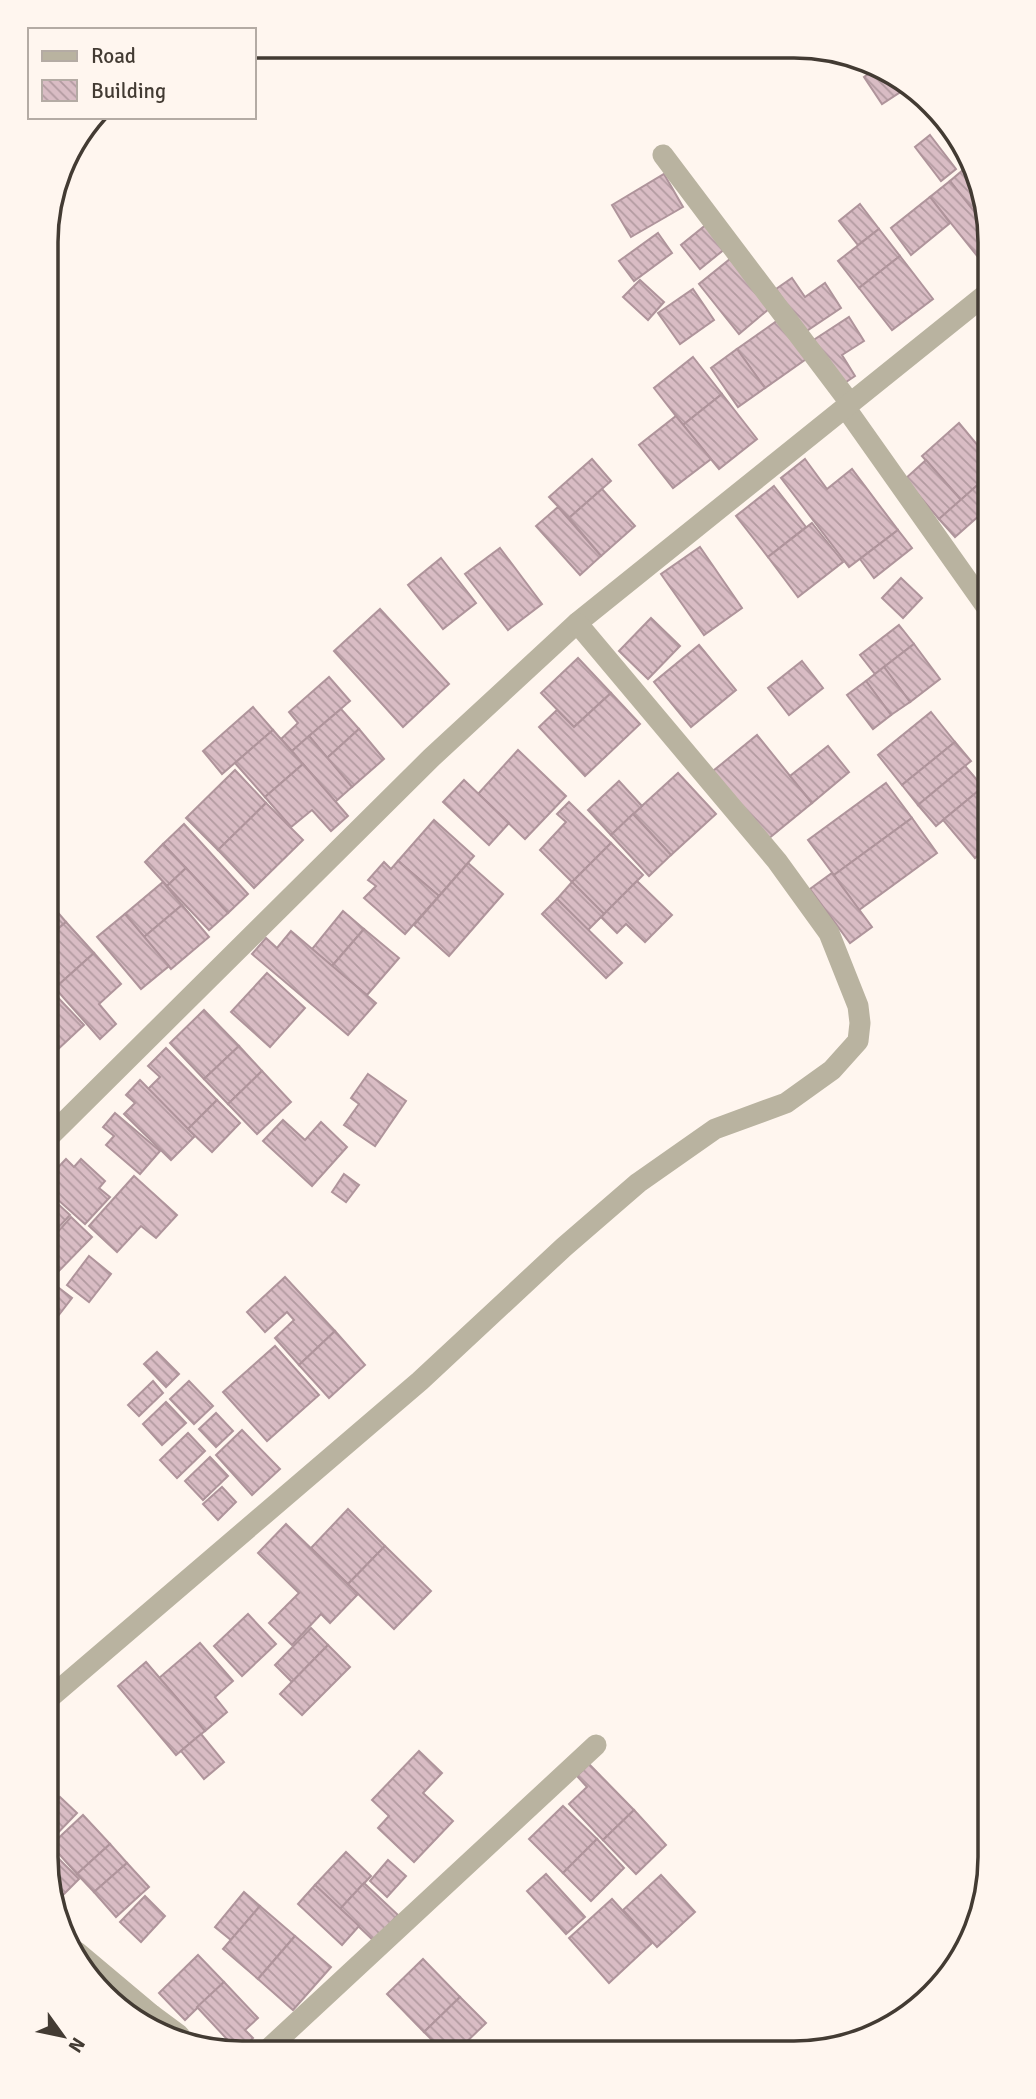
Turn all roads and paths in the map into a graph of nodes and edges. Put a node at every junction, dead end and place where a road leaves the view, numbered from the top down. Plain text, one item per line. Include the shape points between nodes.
1 (663, 155) dead end
2 (978, 301) edge
3 (848, 405) junction
4 (978, 596) edge
5 (577, 623) junction
6 (58, 1128) edge
7 (58, 1691) edge
8 (596, 1745) dead end
9 (97, 1970) edge
10 (145, 2014) edge
11 (277, 2041) edge

1 - 3 street
2 - 3 street
3 - 4 street
3 - 5 street
5 - 6 street via 431,758
5 - 7 street via 777,861 829,933 858,1006 858,1041 832,1070 786,1103 715,1129 638,1183 420,1381
8 - 11 street
9 - 10 street

